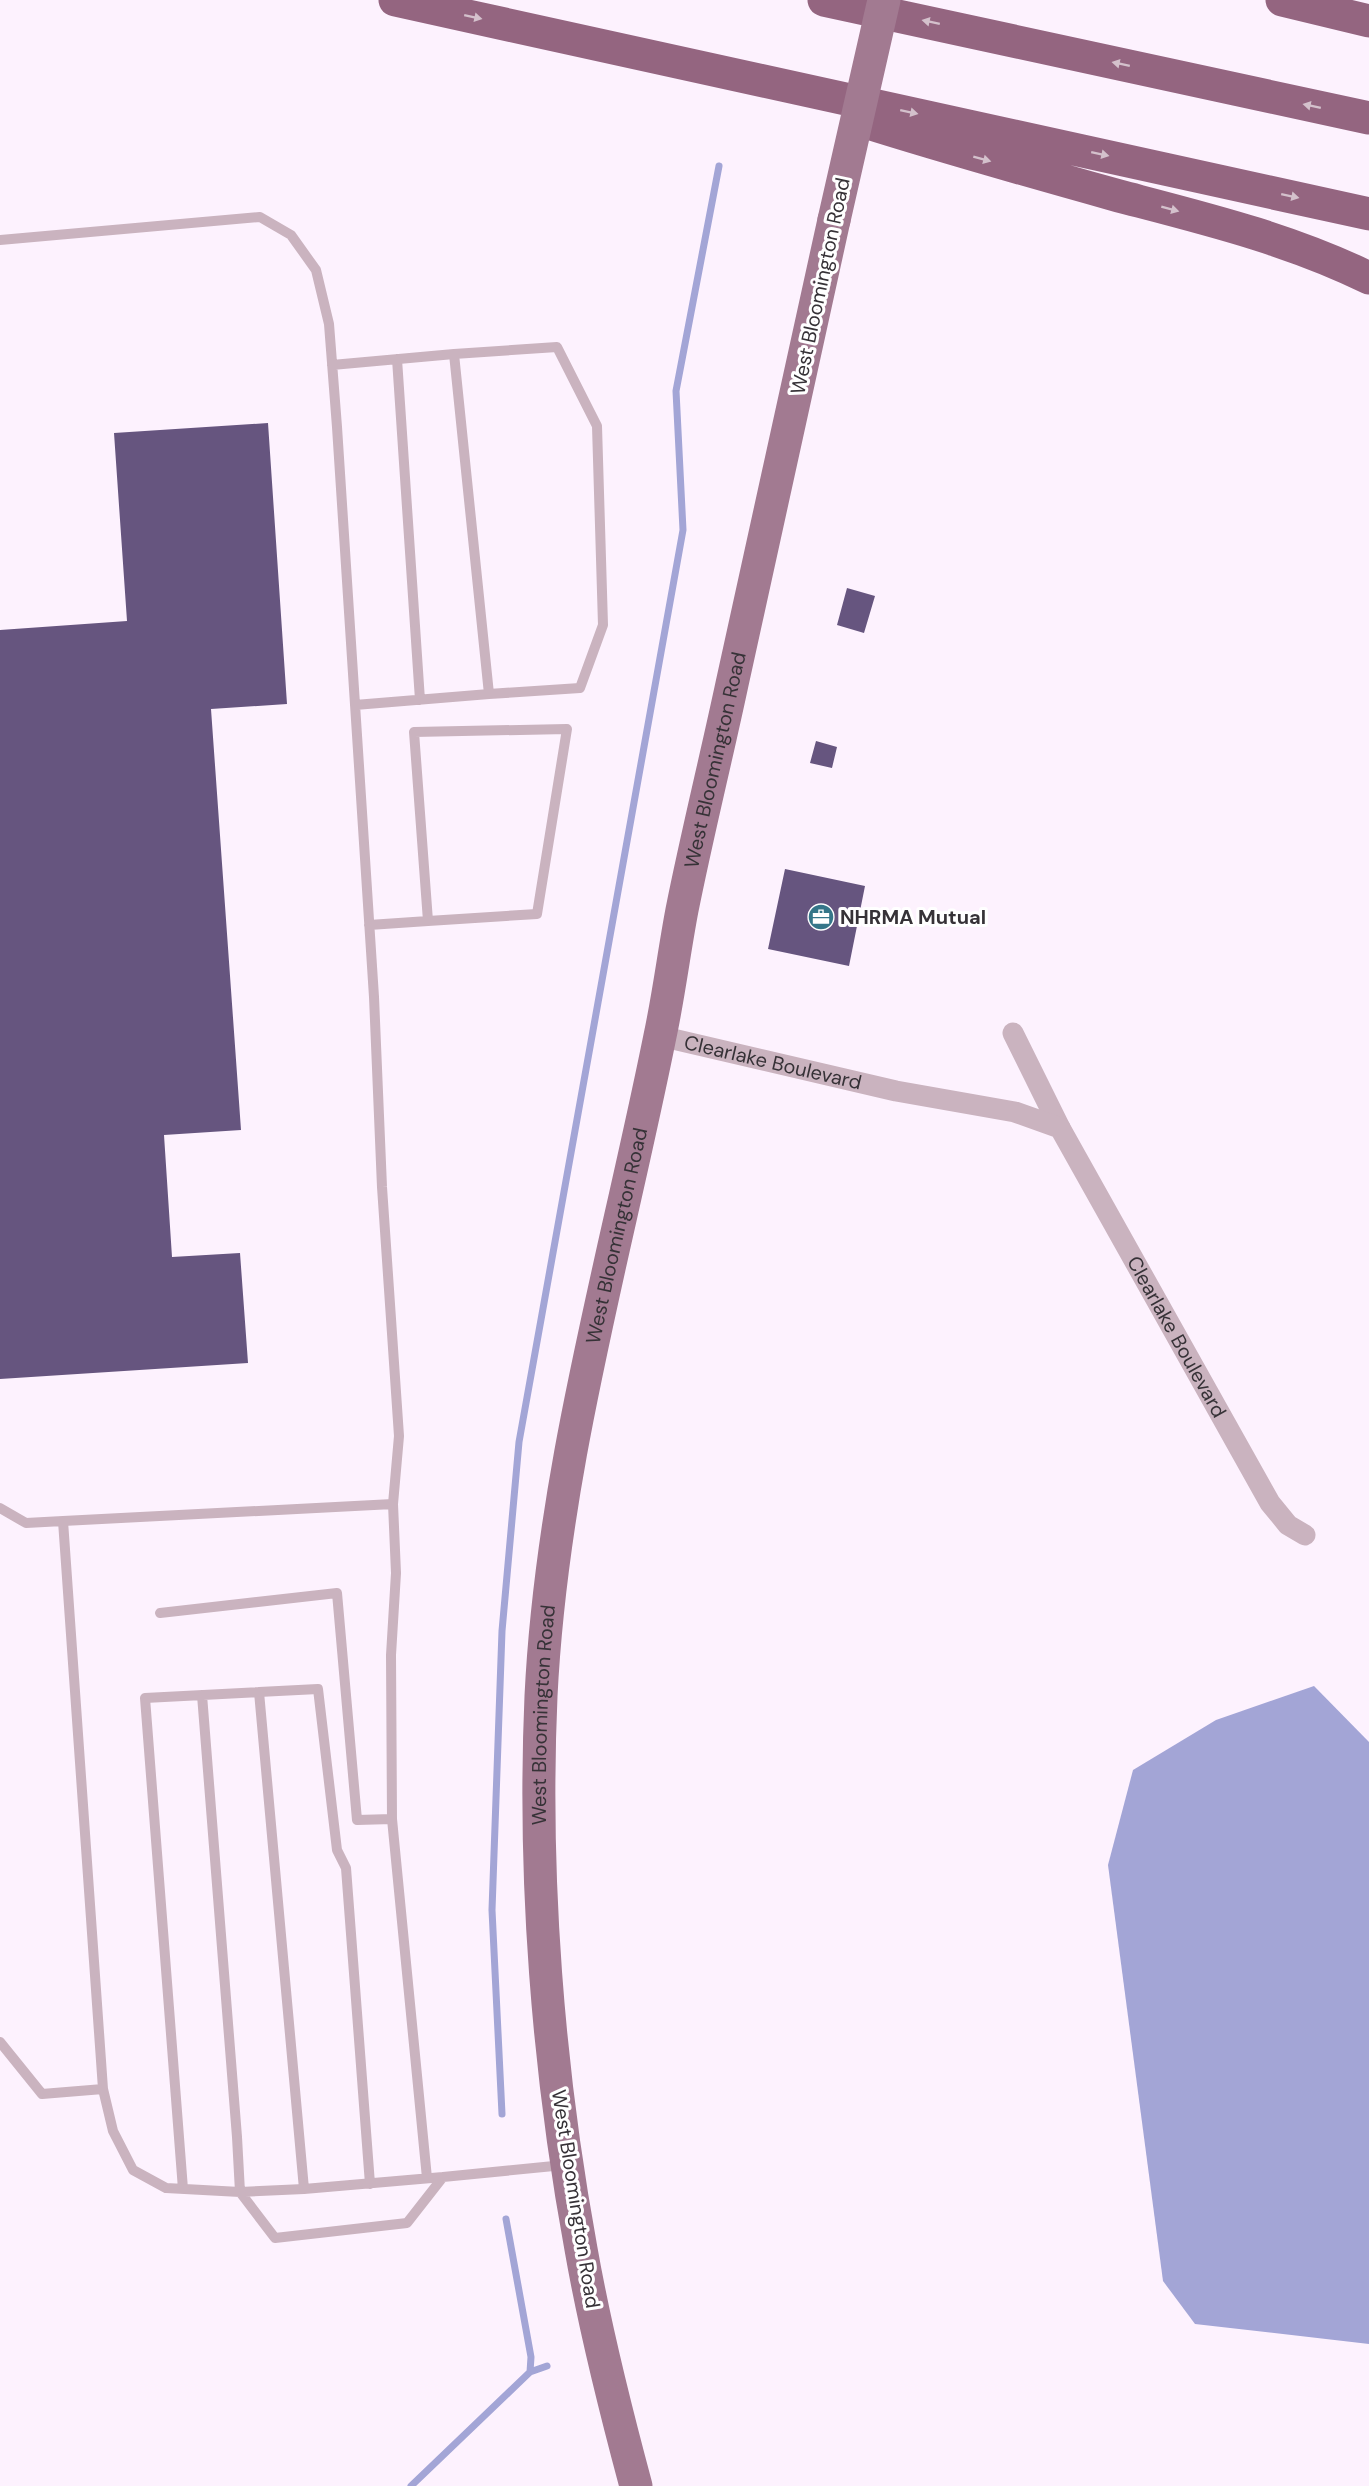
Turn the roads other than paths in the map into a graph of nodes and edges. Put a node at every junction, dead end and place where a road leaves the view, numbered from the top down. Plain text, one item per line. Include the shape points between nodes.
1 (395, 0) edge
2 (824, 0) edge
3 (884, 0) edge
4 (1282, 0) edge
5 (1369, 21) edge
6 (645, 54) junction
7 (1369, 118) edge
8 (1369, 214) edge
9 (0, 240) edge
10 (1369, 278) edge
11 (454, 354) junction
12 (397, 359) junction
13 (332, 365) junction
14 (489, 694) junction
15 (420, 700) junction
16 (355, 705) junction
17 (428, 921) junction
18 (369, 925) junction
19 (1013, 1033) dead end
20 (660, 1036) junction
21 (1060, 1128) junction
22 (393, 1504) junction
23 (0, 1508) edge
24 (63, 1521) junction
25 (1305, 1535) dead end
26 (160, 1613) dead end
27 (259, 1692) junction
28 (202, 1695) junction
29 (392, 1819) junction
30 (0, 2042) edge
31 (103, 2090) junction
32 (567, 2164) junction
33 (443, 2177) junction
34 (427, 2178) junction
35 (370, 2184) junction
36 (183, 2189) junction
37 (304, 2190) junction
38 (240, 2192) junction
39 (636, 2486) edge

1 -> 6 highway
7 -> 2 highway
3 - 20 main road, West Bloomington Road, bridge via 682,911
4 - 5 highway
6 -> 8 highway
6 -> 10 highway via 966,154 1287,244
9 - 13 lane via 260,217 291,235 316,270
11 - 12 lane
11 - 14 lane
11 - 14 lane via 557,347 597,426 603,625 580,688
12 - 13 lane
12 - 15 lane
13 - 16 lane
14 - 15 lane
15 - 16 lane
16 - 18 lane
17 - 17 lane via 414,732 567,729 537,914
17 - 18 lane
18 - 22 lane via 399,1436
19 - 21 street, Clearlake Boulevard
20 - 21 street, Clearlake Boulevard via 896,1091 1015,1112
20 - 32 main road, West Bloomington Road via 585,1377 547,1604 541,1699 542,1905 551,2033
21 - 25 street, Clearlake Boulevard via 1270,1503 1288,1525
22 - 24 lane
22 - 29 lane via 396,1573 391,1655
23 - 24 lane via 26,1523
24 - 31 lane
26 - 29 lane via 337,1593 357,1820
27 - 28 lane
27 - 35 lane via 318,1689 337,1850 346,1868
27 - 37 lane
28 - 36 lane via 145,1698
28 - 38 lane
29 - 34 lane
30 - 31 lane via 42,2094
31 - 36 lane via 113,2131 133,2170 166,2188
32 - 33 lane
32 - 39 main road, West Bloomington Road via 596,2325
33 - 34 lane
33 - 38 lane via 407,2223 275,2238
34 - 35 lane
35 - 37 lane
36 - 38 lane
37 - 38 lane

